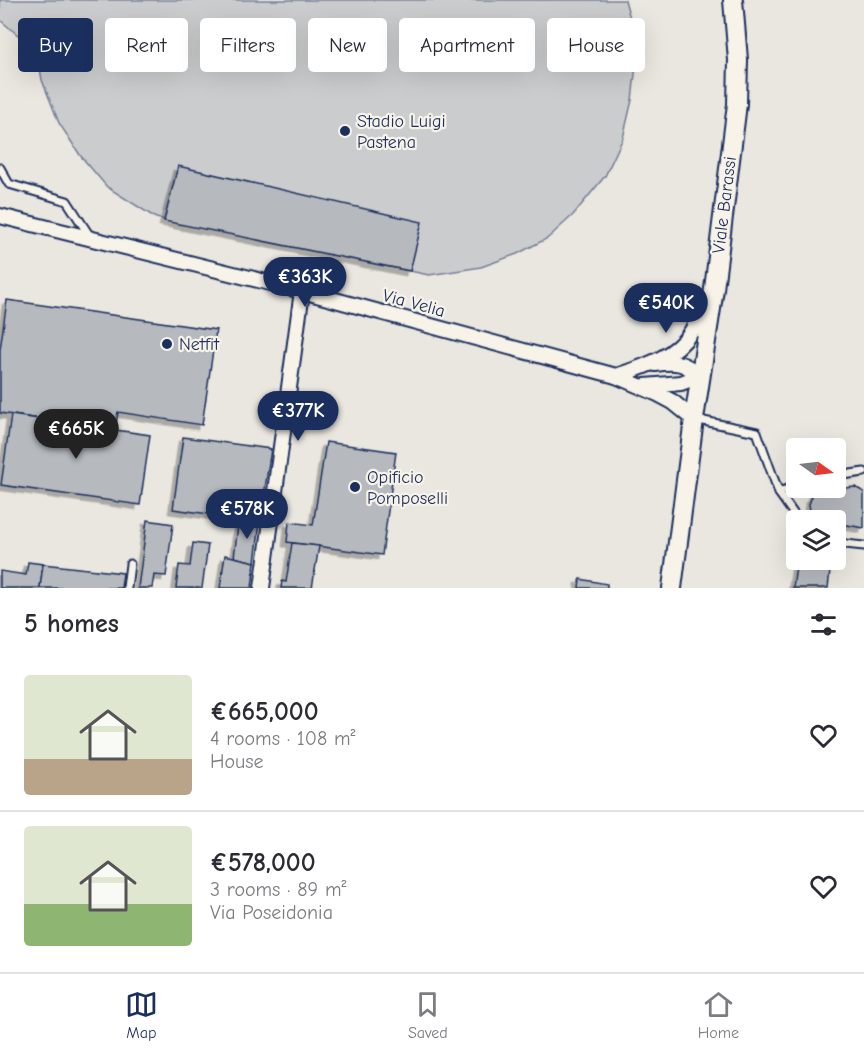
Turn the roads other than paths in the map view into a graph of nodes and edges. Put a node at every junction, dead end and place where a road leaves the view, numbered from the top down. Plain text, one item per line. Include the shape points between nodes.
1 (734, 0) edge
2 (0, 168) edge
3 (0, 216) edge
4 (92, 240) junction
5 (714, 290) junction
6 (302, 291) junction
7 (653, 364) junction
8 (616, 376) junction
9 (700, 376) junction
10 (634, 386) junction
11 (694, 419) junction
12 (864, 472) edge
13 (846, 475) edge
14 (786, 490) edge
15 (779, 493) junction
16 (791, 510) edge
17 (846, 544) edge
18 (864, 546) edge
19 (130, 564) dead end
20 (128, 588) edge
21 (262, 588) edge
22 (672, 588) edge

1 - 5 street, Viale Barassi via 737,104
2 - 4 lane via 9,184 67,201
3 - 4 street, Via Velia
4 - 6 street, Via Velia
5 - 7 street via 690,334
5 - 9 street, Viale Barassi
6 - 8 street, Via Velia
6 - 21 street
7 - 8 street
7 - 9 street via 673,361 689,366
8 - 10 street, Via Velia
9 - 10 street via 681,383
9 - 11 street, Viale Barassi
10 - 11 street, Via Velia via 666,398
11 - 15 lane via 757,432
11 - 22 street, Viale Barassi
12 - 13 lane
14 - 15 lane
15 - 16 lane
17 - 18 lane
19 - 20 lane

